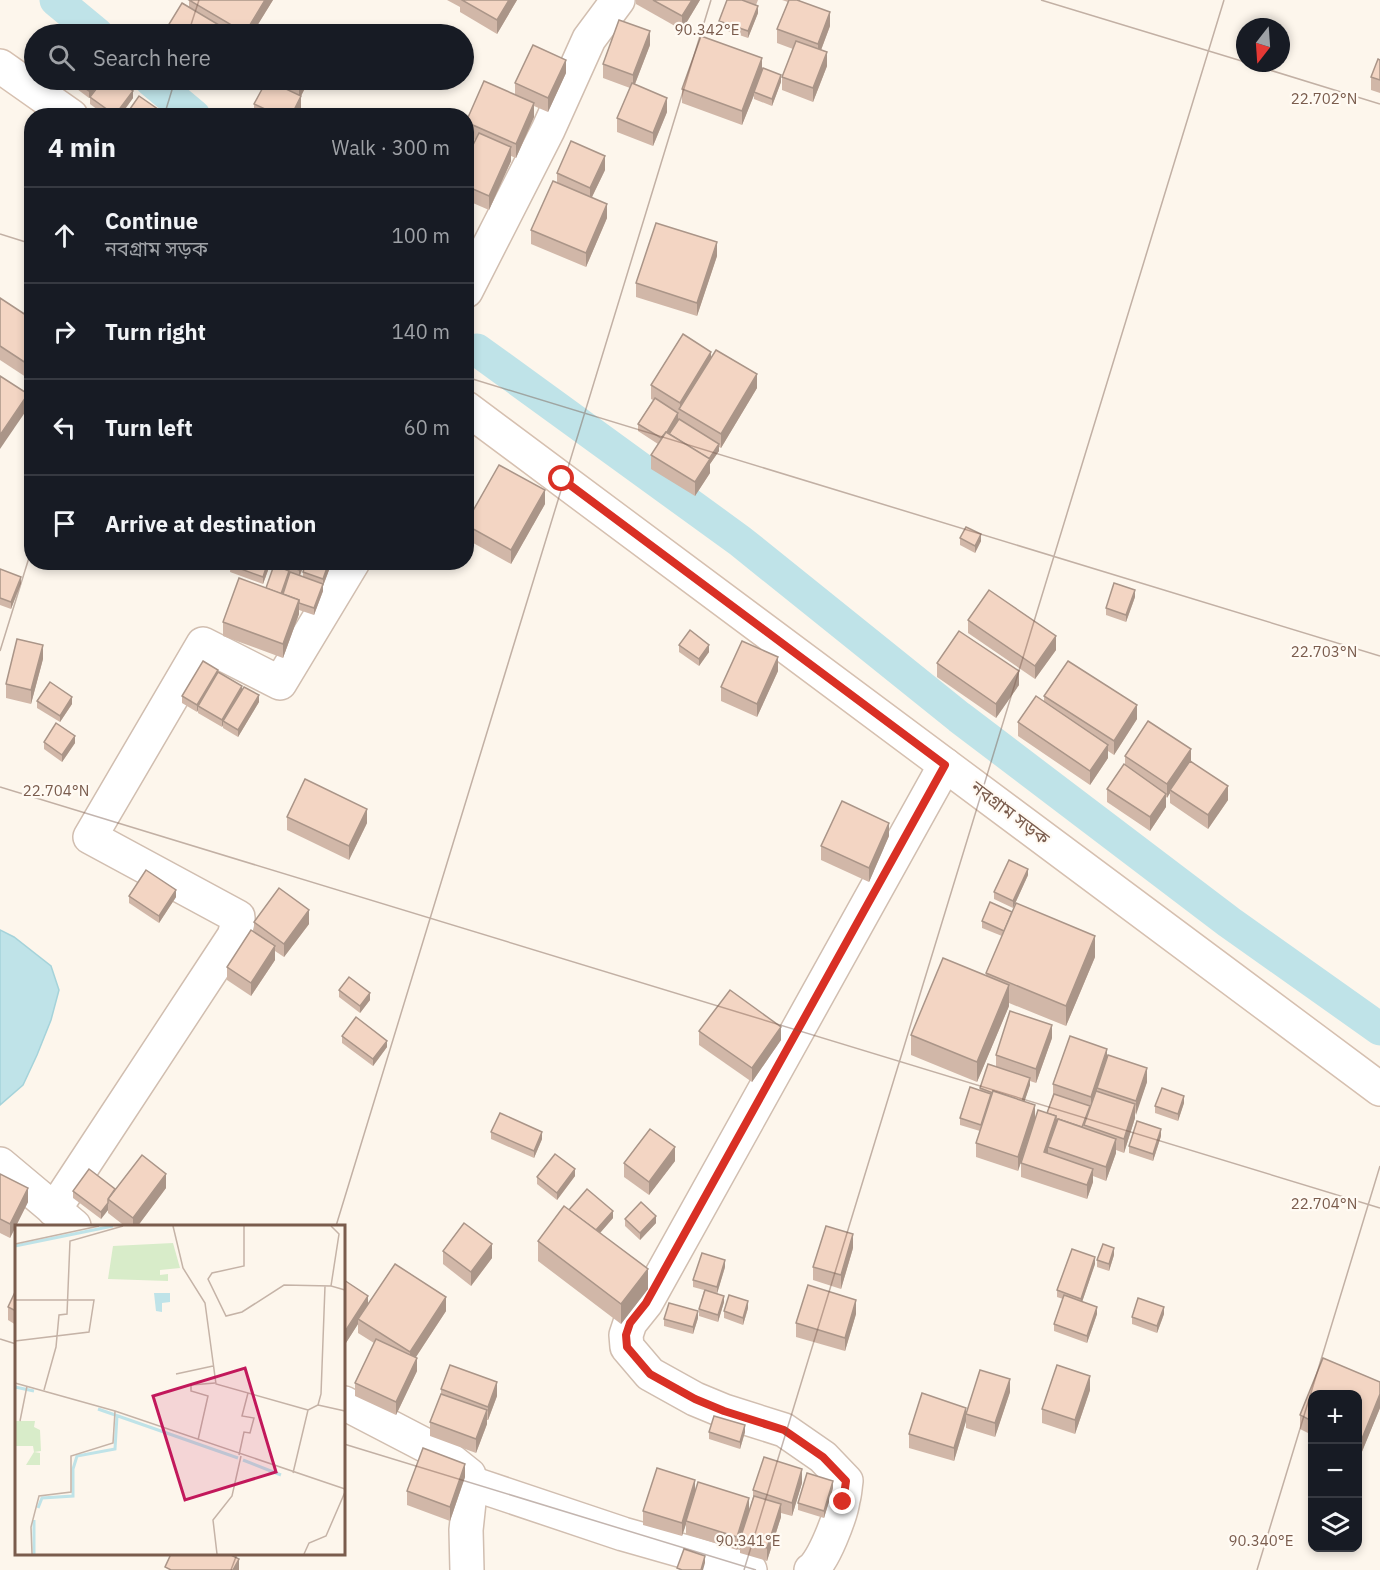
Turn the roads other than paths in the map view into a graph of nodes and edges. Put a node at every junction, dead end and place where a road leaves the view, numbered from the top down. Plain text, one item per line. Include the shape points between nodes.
1 (618, 0) edge
2 (0, 66) edge
3 (24, 83) edge
4 (34, 90) edge
5 (60, 108) edge
6 (474, 275) edge
7 (474, 414) edge
8 (348, 570) edge
9 (945, 765) junction
10 (1380, 1089) edge
11 (0, 1164) edge
12 (64, 1218) edge
13 (345, 1404) edge
14 (471, 1483) junction
15 (466, 1570) edge
16 (750, 1570) edge
17 (811, 1570) edge

1 - 6 street via 589,39
2 - 3 street
4 - 5 street
7 - 9 street, নবগ্রাম সড়ক
8 - 12 street via 280,683 203,644 90,837 238,917 238,922 234,936
9 - 10 street, নবগ্রাম সড়ক
9 - 17 street via 626,1335 627,1347 650,1374 695,1399 784,1430 823,1457 846,1481 828,1544
11 - 12 street
13 - 14 street via 444,1455 469,1475
14 - 15 street
14 - 16 street via 623,1534

